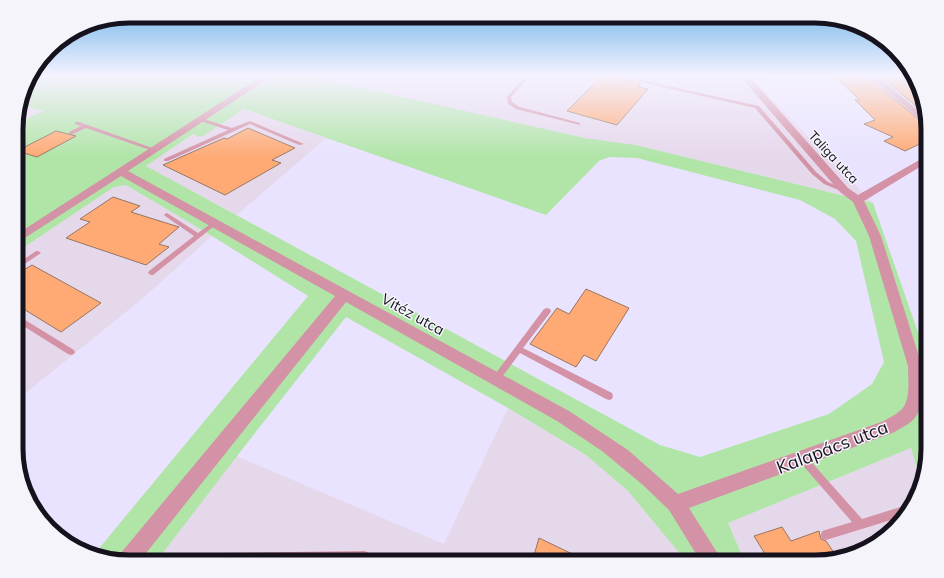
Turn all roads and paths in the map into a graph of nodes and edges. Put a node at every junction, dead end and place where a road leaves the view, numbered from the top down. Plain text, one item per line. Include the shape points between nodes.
1 (225, 103) edge
2 (510, 103) edge
3 (739, 103) edge
4 (768, 103) edge
5 (905, 103) edge
6 (920, 116) edge
7 (202, 120) junction
8 (77, 123) dead end
9 (578, 124) dead end
10 (85, 126) junction
11 (233, 130) junction
12 (71, 133) dead end
13 (301, 144) dead end
14 (155, 150) junction
15 (166, 160) dead end
16 (921, 161) edge
17 (122, 172) junction
18 (851, 195) junction
19 (167, 215) dead end
20 (215, 224) junction
21 (23, 235) edge
22 (199, 236) junction
23 (38, 253) dead end
24 (23, 263) edge
25 (152, 273) dead end
26 (344, 295) junction
27 (547, 311) dead end
28 (23, 322) edge
29 (518, 349) junction
30 (71, 352) dead end
31 (496, 379) junction
32 (609, 396) dead end
33 (803, 459) junction
34 (675, 504) junction
35 (900, 512) edge
36 (860, 524) junction
37 (826, 535) dead end
38 (132, 555) edge
39 (708, 555) edge

1 - 7 street
2 - 9 lane via 518,108
3 - 18 lane via 757,107 814,174
4 - 18 street, Taliga utca
5 - 6 street
7 - 11 lane
7 - 14 street
8 - 10 lane
10 - 12 lane
10 - 14 lane
11 - 13 lane via 250,122
11 - 15 lane
14 - 17 street
16 - 18 street
17 - 20 street, Vitéz utca
17 - 21 street
18 - 33 street, Kalapács utca via 875,236 913,353 916,395 907,415 889,428
19 - 22 lane
20 - 22 lane
20 - 26 street, Vitéz utca
22 - 25 lane
23 - 24 lane
26 - 31 street, Vitéz utca
26 - 38 street
27 - 29 lane
28 - 30 lane
29 - 31 lane
29 - 32 lane
31 - 34 street, Vitéz utca via 593,434 636,466
33 - 34 street, Kalapács utca
33 - 36 lane
34 - 39 street
35 - 36 lane
36 - 37 lane

